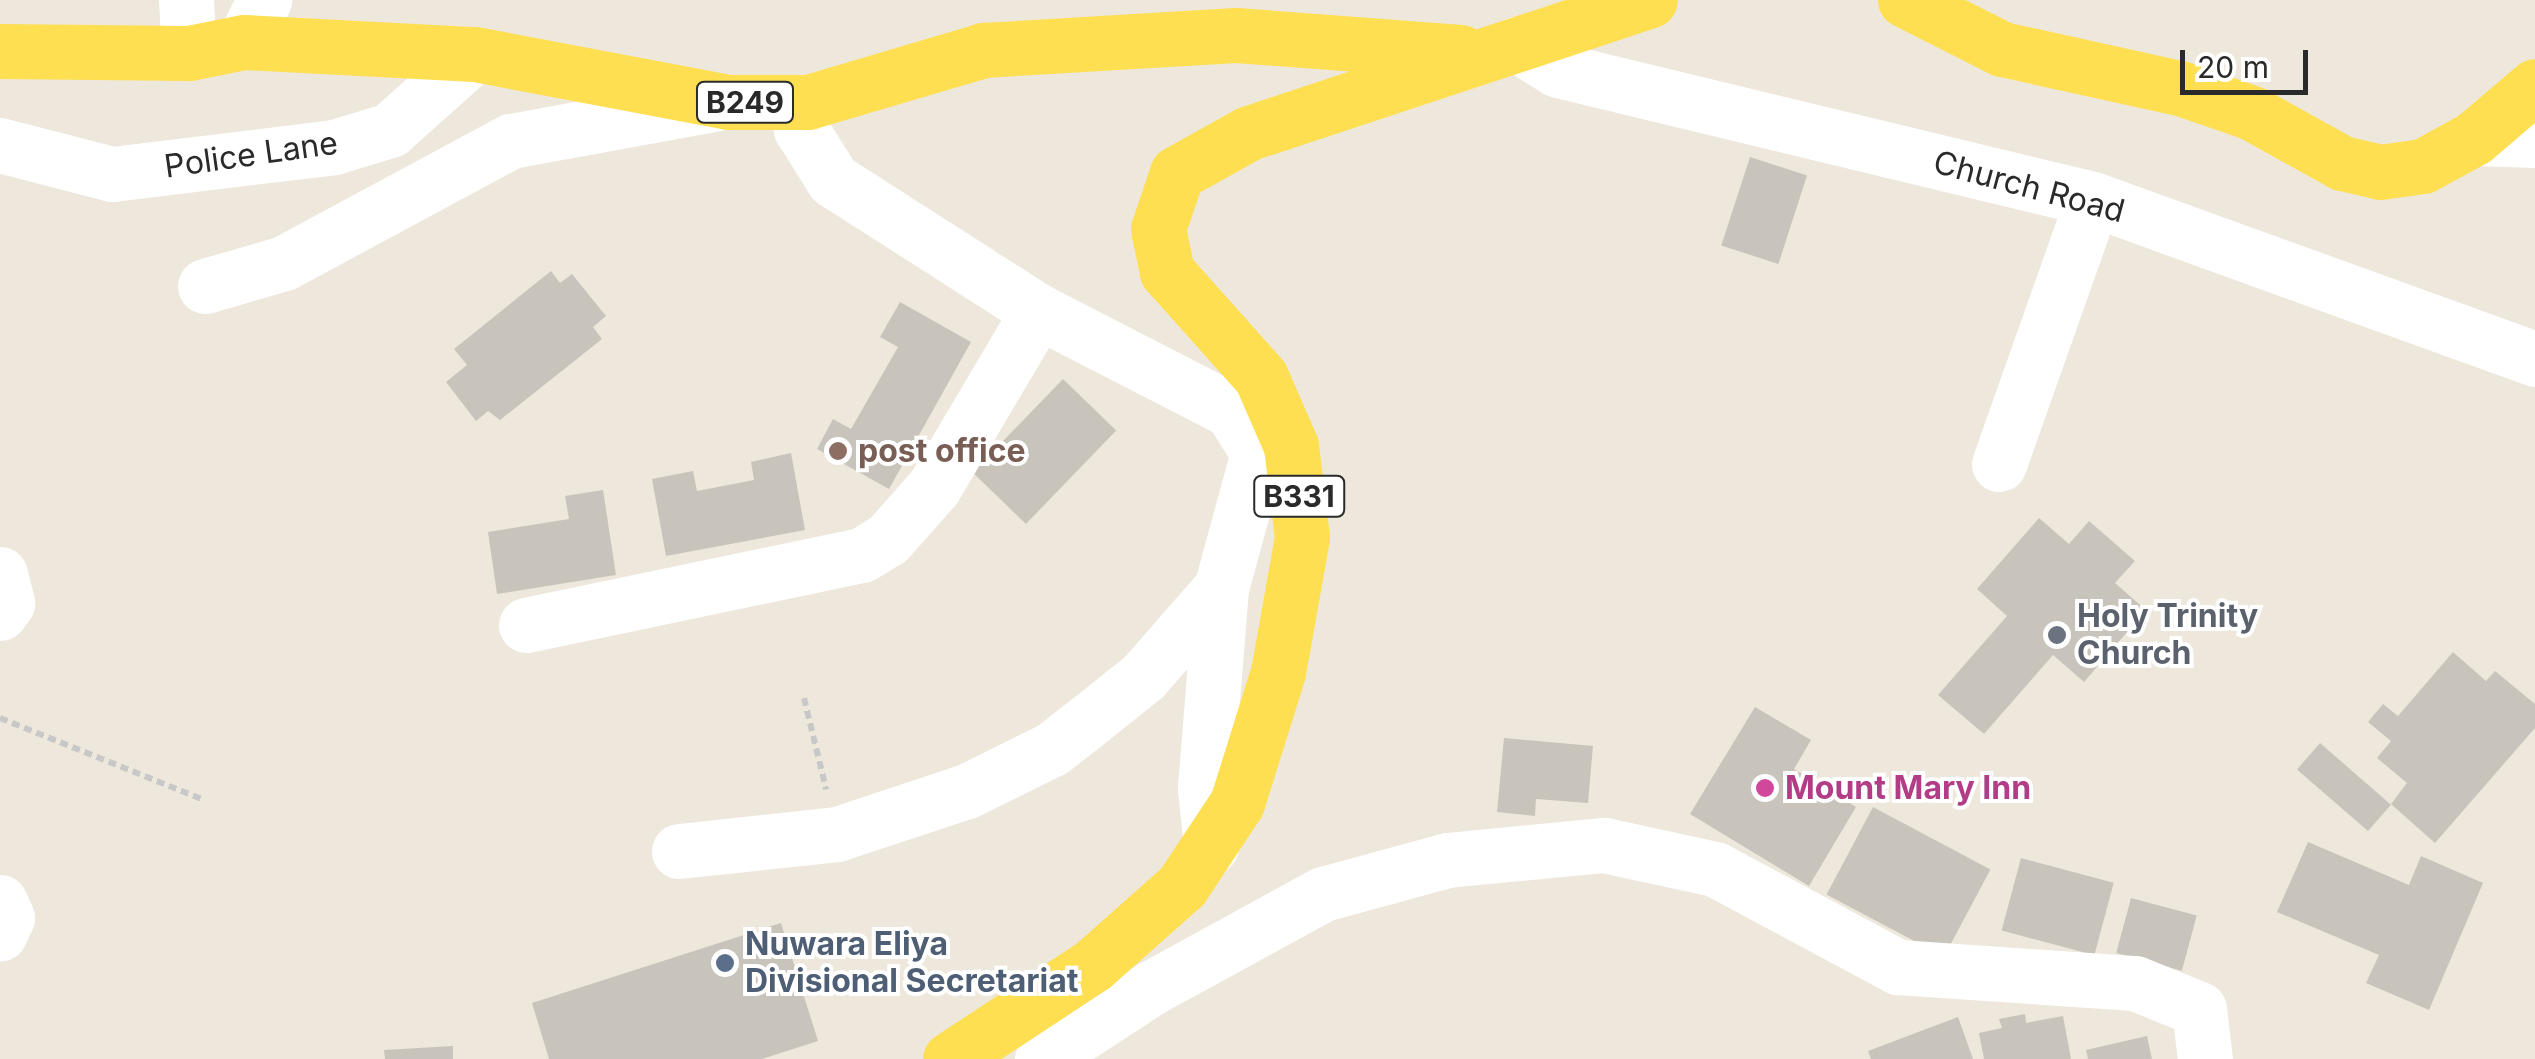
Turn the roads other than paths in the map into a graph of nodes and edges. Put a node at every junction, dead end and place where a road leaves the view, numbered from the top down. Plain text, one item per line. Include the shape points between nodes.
1 (186, 0) edge
2 (1650, 0) edge
3 (1905, 0) edge
4 (254, 21) edge
5 (1502, 49) junction
6 (0, 50) edge
7 (189, 53) junction
8 (475, 54) junction
9 (2535, 86) edge
10 (728, 102) junction
11 (808, 102) junction
12 (2474, 138) junction
13 (2535, 140) edge
14 (0, 145) edge
15 (2093, 199) junction
16 (205, 286) dead end
17 (1038, 312) junction
18 (2535, 360) edge
19 (1999, 464) dead end
20 (0, 574) edge
21 (1220, 588) junction
22 (0, 612) edge
23 (526, 625) dead end
24 (1211, 847) junction
25 (679, 852) dead end
26 (0, 902) edge
27 (0, 933) edge
28 (950, 1059) edge
29 (1042, 1059) edge
30 (2205, 1059) edge

1 - 7 street
2 - 5 main road, B249
3 - 12 main road via 2002,49 2180,88 2252,113 2342,163 2380,172 2423,166
4 - 7 main road, B249
4 - 8 main road, B249
5 - 11 main road, B249 via 1236,36 982,50
5 - 15 street, Church Road via 1558,70
5 - 24 main road, B331 via 1202,154 1177,173 1164,200 1158,229 1166,272 1261,377 1280,410 1299,491 1302,537 1278,672 1252,764
6 - 7 main road, B249
8 - 10 main road, B249
8 - 14 street, Police Lane via 390,130 334,147 112,174
9 - 12 main road
10 - 11 main road, B249
10 - 16 street via 511,140 284,262
11 - 17 street via 801,129 833,180
12 - 13 street
15 - 18 street, Church Road
15 - 19 street
17 - 21 street via 1232,410 1258,452
17 - 23 street via 934,487 888,539 862,555
20 - 22 street via 7,603
21 - 24 street via 1205,788
21 - 25 street via 1143,677 1052,749 967,791 836,834
24 - 28 main road, B331 via 1141,928
26 - 27 street via 6,918
29 - 30 street via 1151,988 1323,894 1447,860 1604,845 1715,869 1898,967 2136,983 2199,1009

